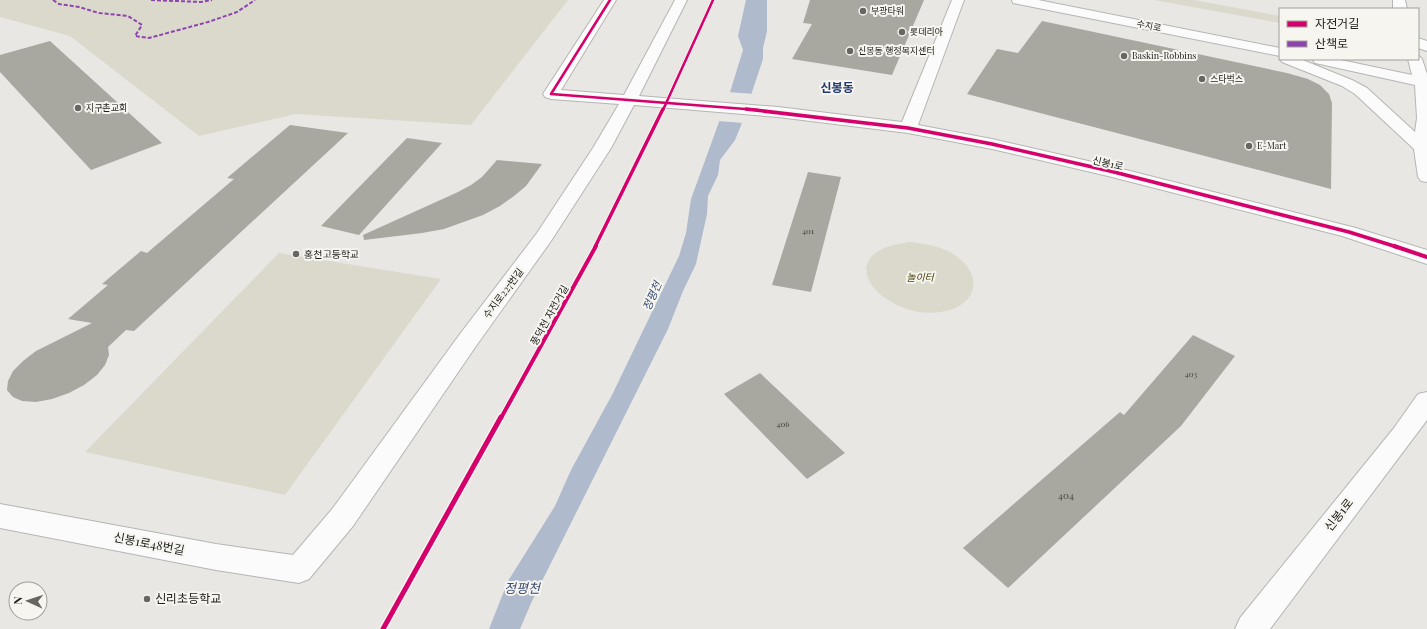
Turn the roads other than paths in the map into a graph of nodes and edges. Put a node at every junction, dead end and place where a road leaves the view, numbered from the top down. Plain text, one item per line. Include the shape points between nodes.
1 (610, 0) edge
2 (681, 0) edge
3 (958, 0) edge
4 (1018, 0) edge
5 (1083, 0) edge
6 (1277, 38) edge
7 (1252, 46) junction
8 (1279, 52) edge
9 (1279, 56) edge
10 (1290, 60) edge
11 (1321, 60) edge
12 (1381, 60) edge
13 (1421, 72) edge
14 (629, 100) junction
15 (1426, 118) edge
16 (908, 128) junction
17 (1422, 148) junction
18 (1427, 177) edge
19 (1427, 257) edge
20 (1427, 401) edge
21 (0, 516) edge
22 (299, 569) joint
23 (1251, 629) edge

1 - 14 street via 551,94
2 - 14 street, 수지로227번길
3 - 16 street
4 - 7 street, 수지로
5 - 6 street, 수지로
7 - 8 street, 수지로
7 - 9 street
10 - 17 street via 1356,88
11 - 13 street
12 - 13 street
13 - 15 street
14 - 16 street, 신봉1로 via 778,112
14 - 22 street, 수지로227번길 via 602,148 544,237 343,517
15 - 17 street
16 - 19 street, 신봉1로 via 992,144 1170,186 1350,232
17 - 18 street
20 - 23 street, 신봉1로
21 - 22 street, 신봉1로48번길 via 216,557

